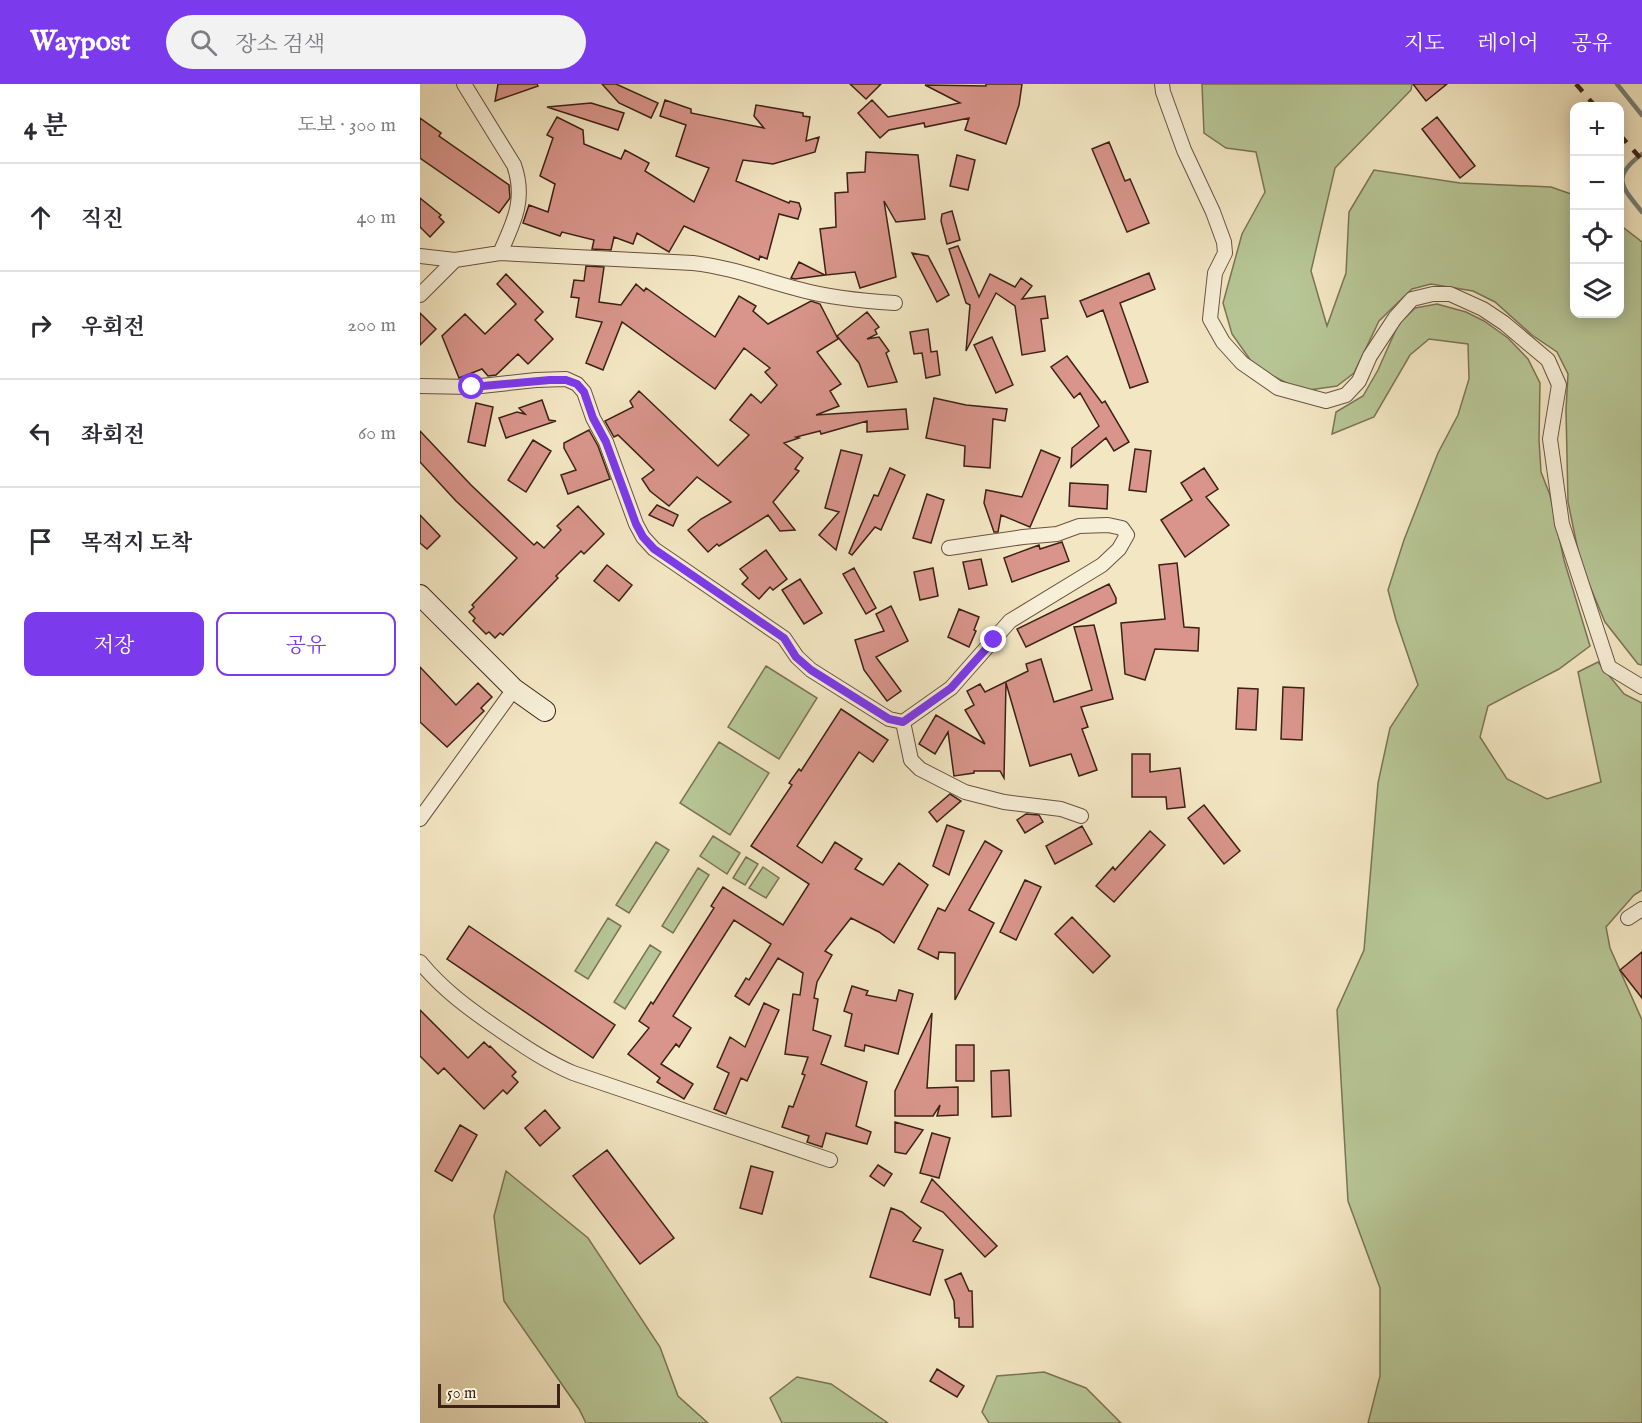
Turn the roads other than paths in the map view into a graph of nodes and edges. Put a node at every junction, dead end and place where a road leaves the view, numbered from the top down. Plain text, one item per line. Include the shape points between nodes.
1 (464, 84) edge
2 (1162, 84) edge
3 (500, 253) junction
4 (420, 256) edge
5 (456, 260) junction
6 (420, 295) edge
7 (895, 303) dead end
8 (420, 386) edge
9 (950, 548) dead end
10 (420, 596) edge
11 (1642, 687) edge
12 (514, 689) junction
13 (545, 711) dead end
14 (903, 722) junction
15 (1081, 816) dead end
16 (420, 819) edge
17 (1642, 909) edge
18 (1628, 918) dead end
19 (420, 962) edge
20 (830, 1160) dead end

1 - 3 street via 519,179 520,199
2 - 11 street via 1184,150 1224,242 1225,253 1215,273 1210,319 1223,342 1242,363 1278,388 1326,401 1346,395 1359,381 1395,318 1412,299 1433,294 1450,294 1483,309 1548,360 1559,386 1550,439 1562,524 1609,667
3 - 5 street
3 - 7 street via 718,266 846,300
4 - 5 street
5 - 6 street
8 - 14 street via 472,387 536,380 577,384 606,442 636,524 654,549 784,638 796,657 811,670 889,719
9 - 14 street via 1057,534 1079,526 1108,525 1122,528 1127,535 1102,565 1010,621 951,688
10 - 12 main road
12 - 13 main road
12 - 16 street
14 - 15 street via 911,760 920,770 965,792
17 - 18 street
19 - 20 street via 454,997 549,1063

